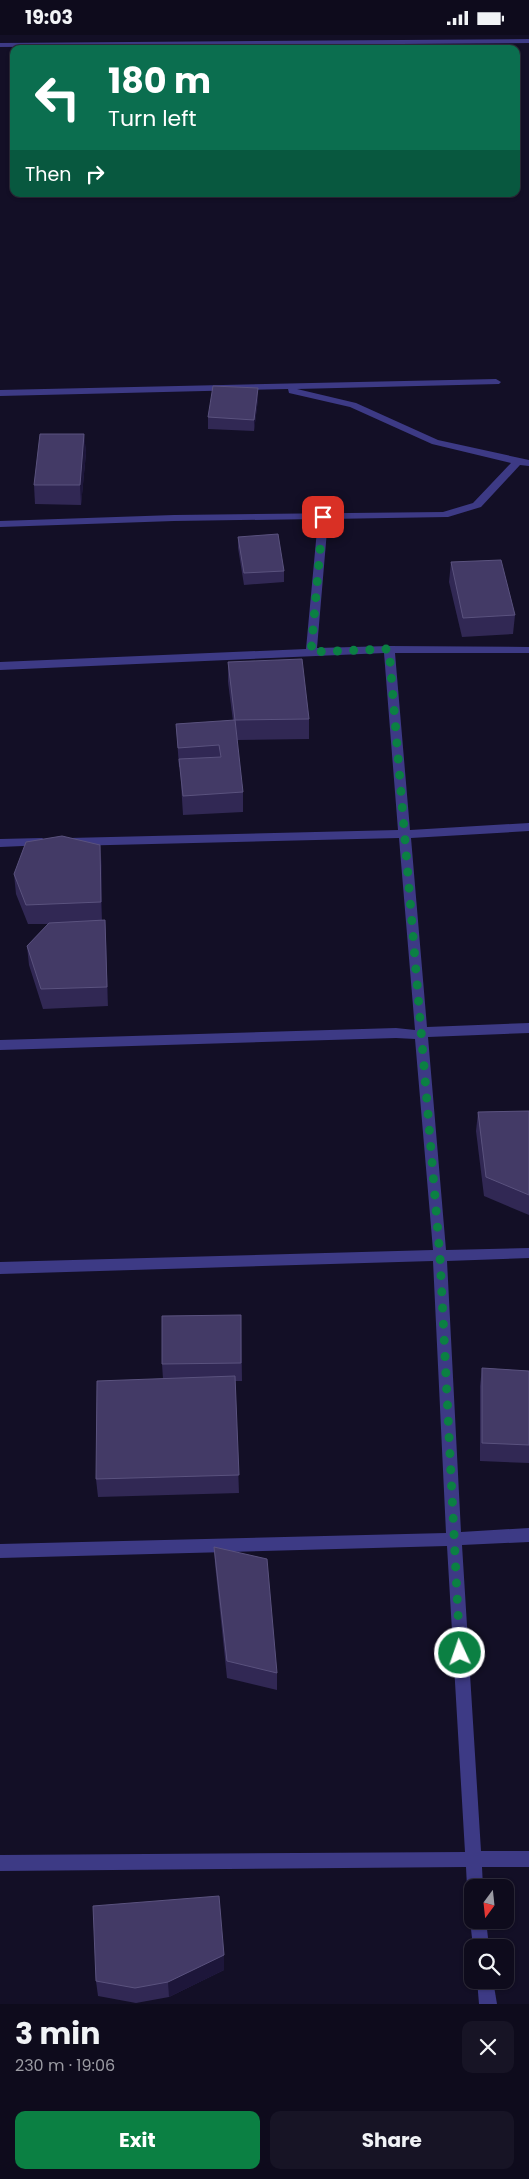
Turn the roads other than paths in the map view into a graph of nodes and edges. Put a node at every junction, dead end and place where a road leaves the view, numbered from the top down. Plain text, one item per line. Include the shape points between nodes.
1 (529, 41) edge
2 (0, 45) edge
3 (496, 382) dead end
4 (272, 387) junction
5 (0, 393) edge
6 (518, 462) junction
7 (529, 463) edge
8 (323, 517) junction
9 (0, 524) edge
10 (389, 649) junction
11 (529, 650) edge
12 (311, 652) junction
13 (0, 666) edge
14 (529, 827) edge
15 (404, 834) junction
16 (0, 843) edge
17 (529, 1029) edge
18 (422, 1035) junction
19 (0, 1045) edge
20 (529, 1253) edge
21 (440, 1257) junction
22 (0, 1268) edge
23 (529, 1535) edge
24 (454, 1539) junction
25 (0, 1551) edge
26 (529, 1859) edge
27 (472, 1861) junction
28 (0, 1863) edge
29 (474, 1879) edge
30 (486, 1989) edge
31 (488, 2004) edge

1 - 2 street
3 - 4 street
4 - 5 street
4 - 6 street via 354,405 435,442
6 - 7 street
6 - 8 street via 477,505 444,515
8 - 9 street
8 - 12 street
10 - 11 street
10 - 12 street
10 - 15 street
12 - 13 street
14 - 15 street
15 - 16 street
15 - 18 street
17 - 18 street
18 - 19 street via 396,1033
18 - 21 street
20 - 21 street
21 - 22 street
21 - 24 street
23 - 24 street
24 - 25 street
24 - 27 street
26 - 27 street
27 - 28 street
27 - 29 street
30 - 31 street

